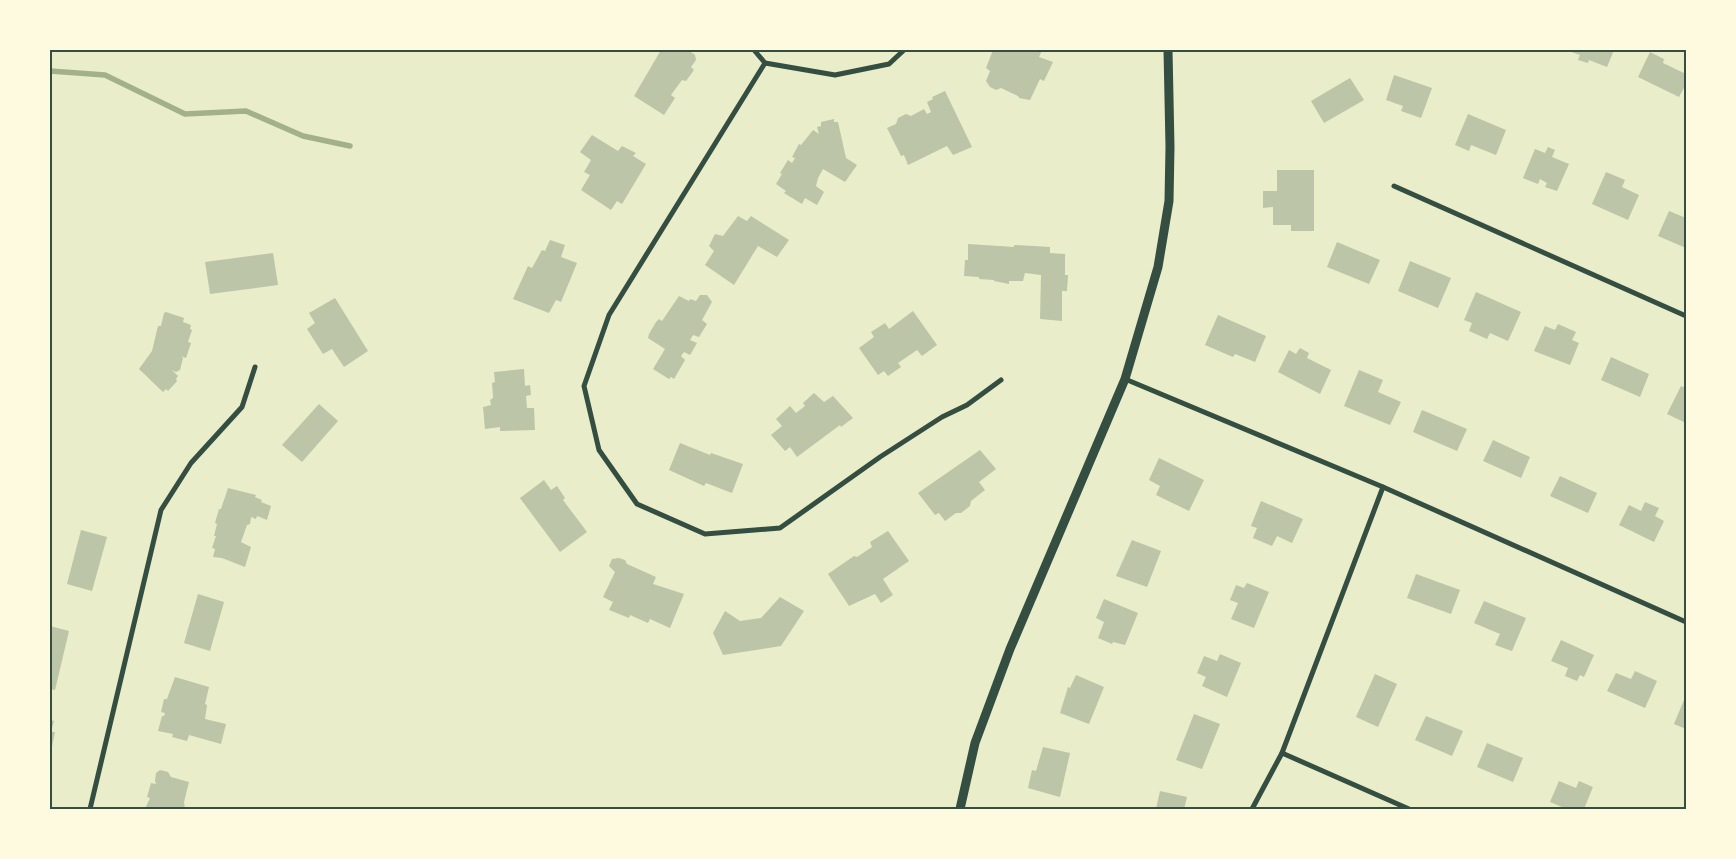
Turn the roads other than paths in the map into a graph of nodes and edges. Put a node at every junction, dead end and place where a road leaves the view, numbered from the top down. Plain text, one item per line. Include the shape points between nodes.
1 (754, 50) edge
2 (904, 50) edge
3 (1168, 50) edge
4 (765, 63) junction
5 (1394, 186) dead end
6 (1686, 316) edge
7 (255, 367) dead end
8 (1125, 379) junction
9 (1002, 380) dead end
10 (1383, 487) junction
11 (1686, 622) edge
12 (1282, 753) junction
13 (90, 809) edge
14 (960, 809) edge
15 (1252, 809) edge
16 (1409, 809) edge

1 - 4 street
2 - 4 street via 889,64 835,75
3 - 8 street via 1169,201 1158,267
4 - 9 street via 609,315 584,386 599,450 636,504 706,534 780,528 880,456 967,405
5 - 6 street
7 - 13 street via 242,407 191,463 161,510
8 - 10 street
8 - 14 street via 1010,649 975,743
10 - 11 street
10 - 12 street
12 - 15 street
12 - 16 street

